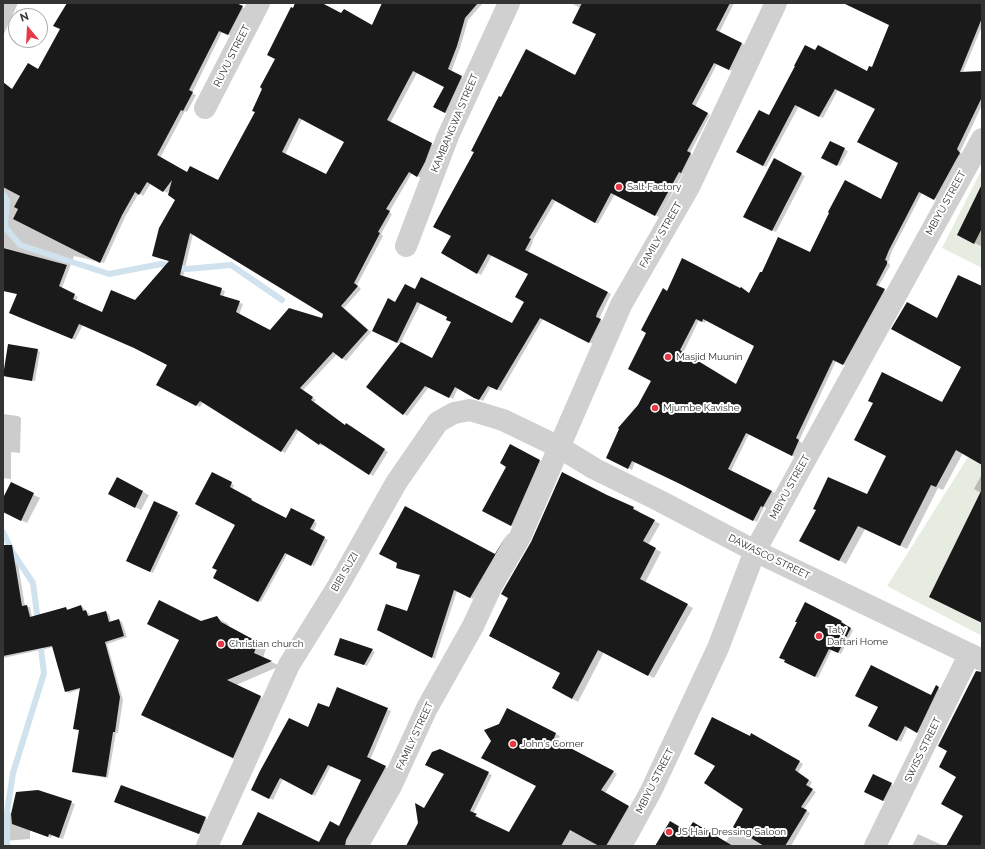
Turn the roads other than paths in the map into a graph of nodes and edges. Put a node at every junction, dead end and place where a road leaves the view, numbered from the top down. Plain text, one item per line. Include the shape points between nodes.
1 (260, 3) edge
2 (509, 3) edge
3 (776, 3) edge
4 (205, 108) dead end
5 (982, 139) edge
6 (406, 246) dead end
7 (559, 447) junction
8 (754, 551) junction
9 (976, 657) edge
10 (207, 846) edge
11 (357, 846) edge
12 (621, 846) edge
13 (875, 846) edge

1 - 4 street, RUVU STREET
2 - 6 street, KAMBANGWA STREET via 448,136
3 - 7 street, FAMILY STREET via 689,187 621,305
5 - 8 street, MBIYU STREET
7 - 8 street, DAWASCO STREET via 595,469
7 - 10 street, BIBI SUZI via 503,420 470,410 454,413 438,422 396,483 338,586 289,665
7 - 11 street, FAMILY STREET via 520,537 427,708 392,784
8 - 9 street, DAWASCO STREET
8 - 12 street, MBIYU STREET via 718,648 651,791
9 - 13 street, SWISS STREET

